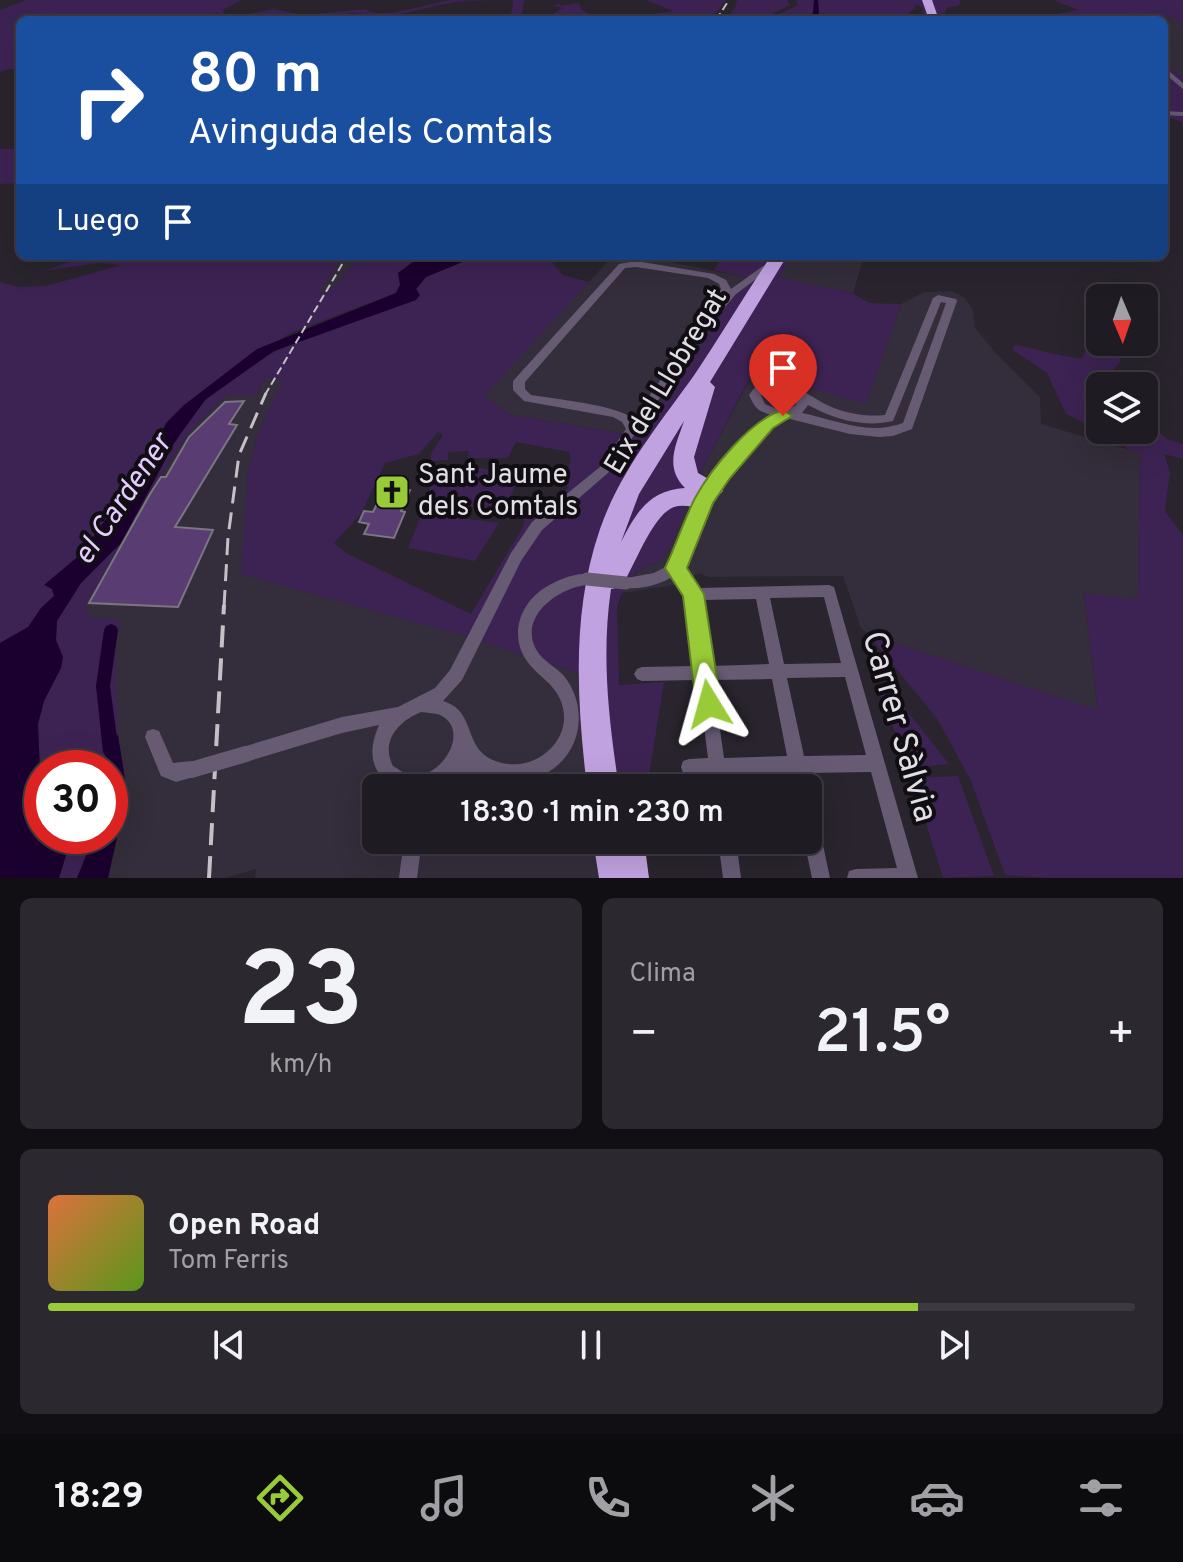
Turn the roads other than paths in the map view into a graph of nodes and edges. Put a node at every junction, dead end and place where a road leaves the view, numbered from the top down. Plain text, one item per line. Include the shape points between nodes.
1 (1168, 73) edge
2 (1183, 87) edge
3 (784, 260) edge
4 (772, 262) edge
5 (713, 315) junction
6 (705, 386) junction
7 (801, 396) junction
8 (647, 406) junction
9 (616, 414) junction
10 (787, 415) junction
11 (766, 417) junction
12 (632, 429) junction
13 (696, 492) junction
14 (676, 568) junction
15 (608, 580) junction
16 (762, 593) junction
17 (694, 594) junction
18 (851, 670) junction
19 (778, 671) junction
20 (704, 673) junction
21 (642, 674) dead end
22 (456, 675) junction
23 (421, 704) junction
24 (400, 713) junction
25 (453, 714) junction
26 (342, 725) junction
27 (153, 737) dead end
28 (463, 738) junction
29 (380, 749) junction
30 (877, 763) junction
31 (797, 765) junction
32 (689, 767) dead end
33 (717, 767) junction
34 (493, 771) junction
35 (391, 774) edge
36 (443, 774) edge
37 (453, 774) edge
38 (601, 774) edge
39 (616, 774) edge
40 (718, 774) edge
41 (799, 774) edge
42 (411, 854) edge
43 (612, 854) edge
44 (629, 854) edge
45 (729, 854) edge
46 (816, 854) edge
47 (909, 877) edge
48 (408, 878) edge
49 (616, 878) edge
50 (632, 878) edge
51 (732, 878) edge
52 (821, 878) edge
53 (856, 878) edge

1 - 2 street
3 - 6 highway, Eix del Llobregat
4 - 5 street
4 - 38 highway, Eix del Llobregat via 641,469 612,527 596,598 593,646
5 - 8 street
5 - 9 street via 726,289 720,280 626,265 519,381 519,390 528,398
6 - 13 highway via 683,457 685,476
6 - 15 highway, Eix del Llobregat via 636,502
7 - 10 street via 802,406
7 - 10 street via 858,419 889,418 938,298 952,301 908,426 867,434
7 - 11 street via 786,386 765,386 755,395
8 - 9 street
8 - 12 street
9 - 12 street
10 - 11 street
11 - 13 street
12 - 22 street via 604,470 550,513 525,542
13 - 14 street via 684,555
13 - 15 highway via 654,506 624,564
14 - 15 street via 657,579
14 - 17 street
15 - 34 street via 562,584 542,595 530,613 526,628 532,657 558,680 571,703 567,743 529,772
15 - 39 highway, Eix del Llobregat via 607,690
16 - 17 street
16 - 18 street, Carrer Sàlvia via 829,591
16 - 19 street
17 - 20 street
18 - 19 street
18 - 30 street, Carrer Sàlvia
19 - 20 street
19 - 31 street
20 - 21 street
20 - 33 street
22 - 23 street via 441,693
22 - 25 street
23 - 24 street
23 - 25 street via 441,706
24 - 26 street
24 - 29 street via 386,729
25 - 28 street
26 - 27 street, bridge via 176,773 167,770
26 - 29 street via 370,730
28 - 34 street via 477,761
28 - 36 street via 459,755
29 - 35 street via 383,766
30 - 31 street
30 - 47 street, Carrer Sàlvia
31 - 33 street
31 - 41 street
32 - 33 street
33 - 40 street
34 - 37 street via 470,767
42 - 48 street
43 - 49 highway
44 - 50 highway
45 - 51 street
46 - 52 street
47 - 53 street

